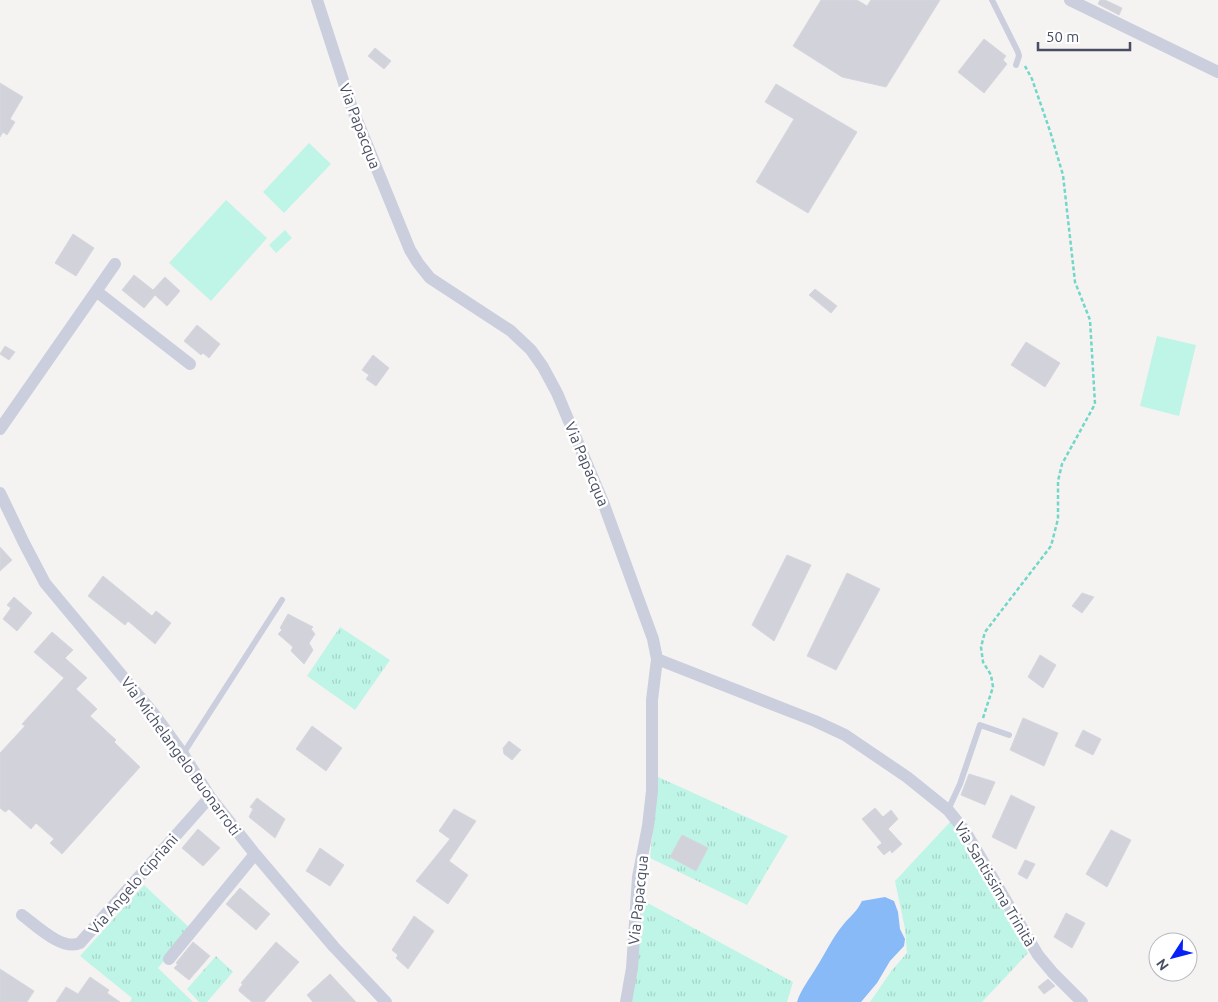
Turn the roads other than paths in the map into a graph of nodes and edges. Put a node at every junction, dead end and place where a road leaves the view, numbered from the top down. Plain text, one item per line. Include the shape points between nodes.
1 (317, 0) edge
2 (992, 0) edge
3 (1070, 0) edge
4 (1016, 65) dead end
5 (1218, 72) edge
6 (115, 264) dead end
7 (96, 291) junction
8 (190, 364) dead end
9 (0, 429) edge
10 (0, 493) edge
11 (282, 600) dead end
12 (657, 659) junction
13 (1009, 735) dead end
14 (183, 754) junction
15 (210, 797) junction
16 (948, 810) junction
17 (255, 854) junction
18 (22, 915) dead end
19 (169, 959) dead end
20 (386, 1002) edge
21 (626, 1002) edge
22 (1082, 1002) edge

1 - 12 street, Via Papacqua via 352,108 414,258 435,282 518,337 539,360 554,387 603,502 653,639
2 - 4 lane via 1019,56
3 - 5 street
6 - 7 street
7 - 8 street
7 - 9 street
10 - 14 street, Via Michelangelo Buonarroti via 45,583 154,714
11 - 14 lane
12 - 16 street, Via Santissima Trinità via 839,732 890,764
12 - 21 street, Via Papacqua via 652,700 650,808 638,877 632,968
13 - 16 lane via 980,724
14 - 15 street, Via Michelangelo Buonarroti
15 - 17 street, Via Michelangelo Buonarroti
15 - 18 street, Via Angelo Cipriani via 80,943 73,946 62,944
16 - 22 street, Via Santissima Trinità via 971,839 1038,955
17 - 19 street
17 - 20 street, Via Michelangelo Buonarroti

